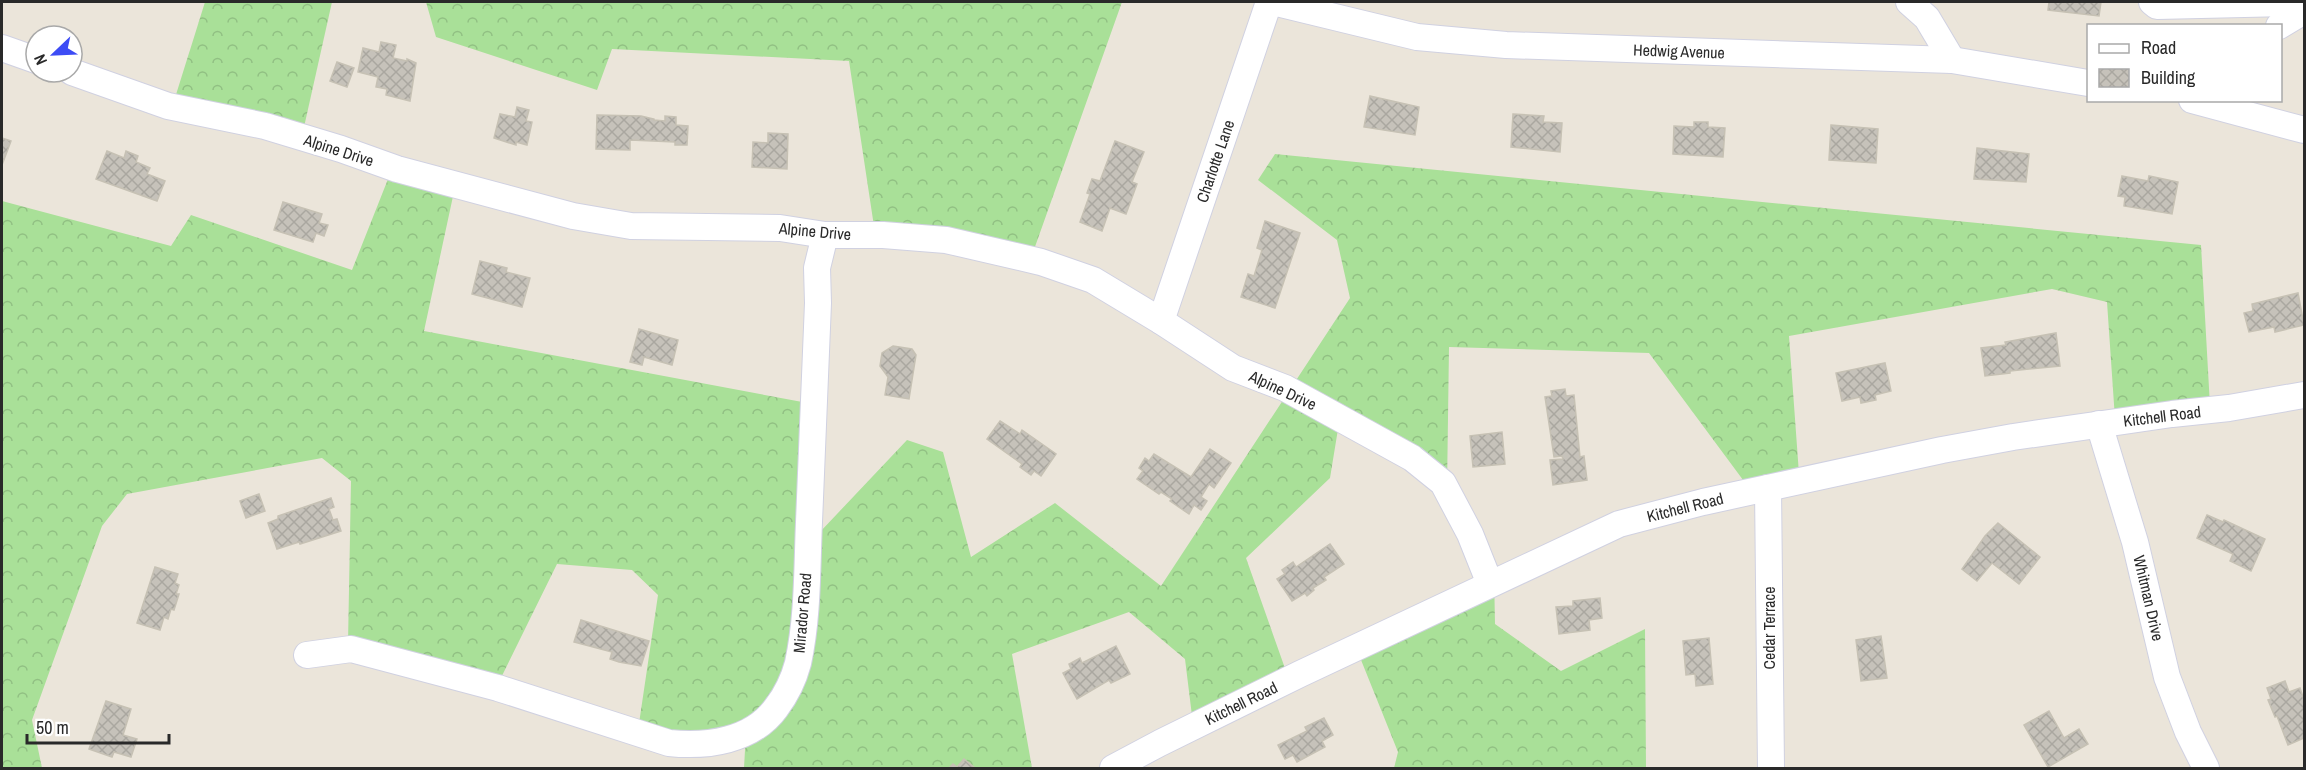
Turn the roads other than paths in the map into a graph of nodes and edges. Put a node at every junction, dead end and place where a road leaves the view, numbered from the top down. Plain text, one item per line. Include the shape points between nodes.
1 (1271, 2) edge
2 (1909, 2) edge
3 (2152, 2) edge
4 (2304, 11) edge
5 (2282, 24) edge
6 (2, 48) edge
7 (24, 56) edge
8 (1952, 60) junction
9 (84, 76) edge
10 (2087, 83) edge
11 (2199, 102) edge
12 (2304, 130) edge
13 (825, 235) junction
14 (1161, 321) junction
15 (2304, 394) edge
16 (2099, 424) junction
17 (1768, 488) junction
18 (1490, 584) junction
19 (307, 655) dead end
20 (1113, 768) edge
21 (1771, 768) edge
22 (2206, 768) edge

1 - 8 street, Hedwig Avenue via 1417,37 1506,45
1 - 14 street, Charlotte Lane
2 - 8 street via 1927,18
3 - 4 street via 2157,6 2292,3
4 - 5 street
6 - 7 street
8 - 10 street, Hedwig Avenue
9 - 13 street, Alpine Drive via 168,106 265,126 397,169 573,216 631,226 780,228
11 - 12 street
13 - 14 street, Alpine Drive via 946,240 1041,262 1093,280
13 - 19 street, Mirador Road via 817,268 802,636 797,665 785,694 761,724 716,743 669,743 498,688 351,649
14 - 18 street, Alpine Drive via 1233,368 1285,388 1412,458 1443,483
15 - 16 street, Kitchell Road
16 - 17 street, Kitchell Road via 1942,450
16 - 22 street, Whitman Drive via 2135,542 2168,677
17 - 18 street, Kitchell Road via 1619,524
17 - 21 street, Cedar Terrace
18 - 20 street, Kitchell Road

